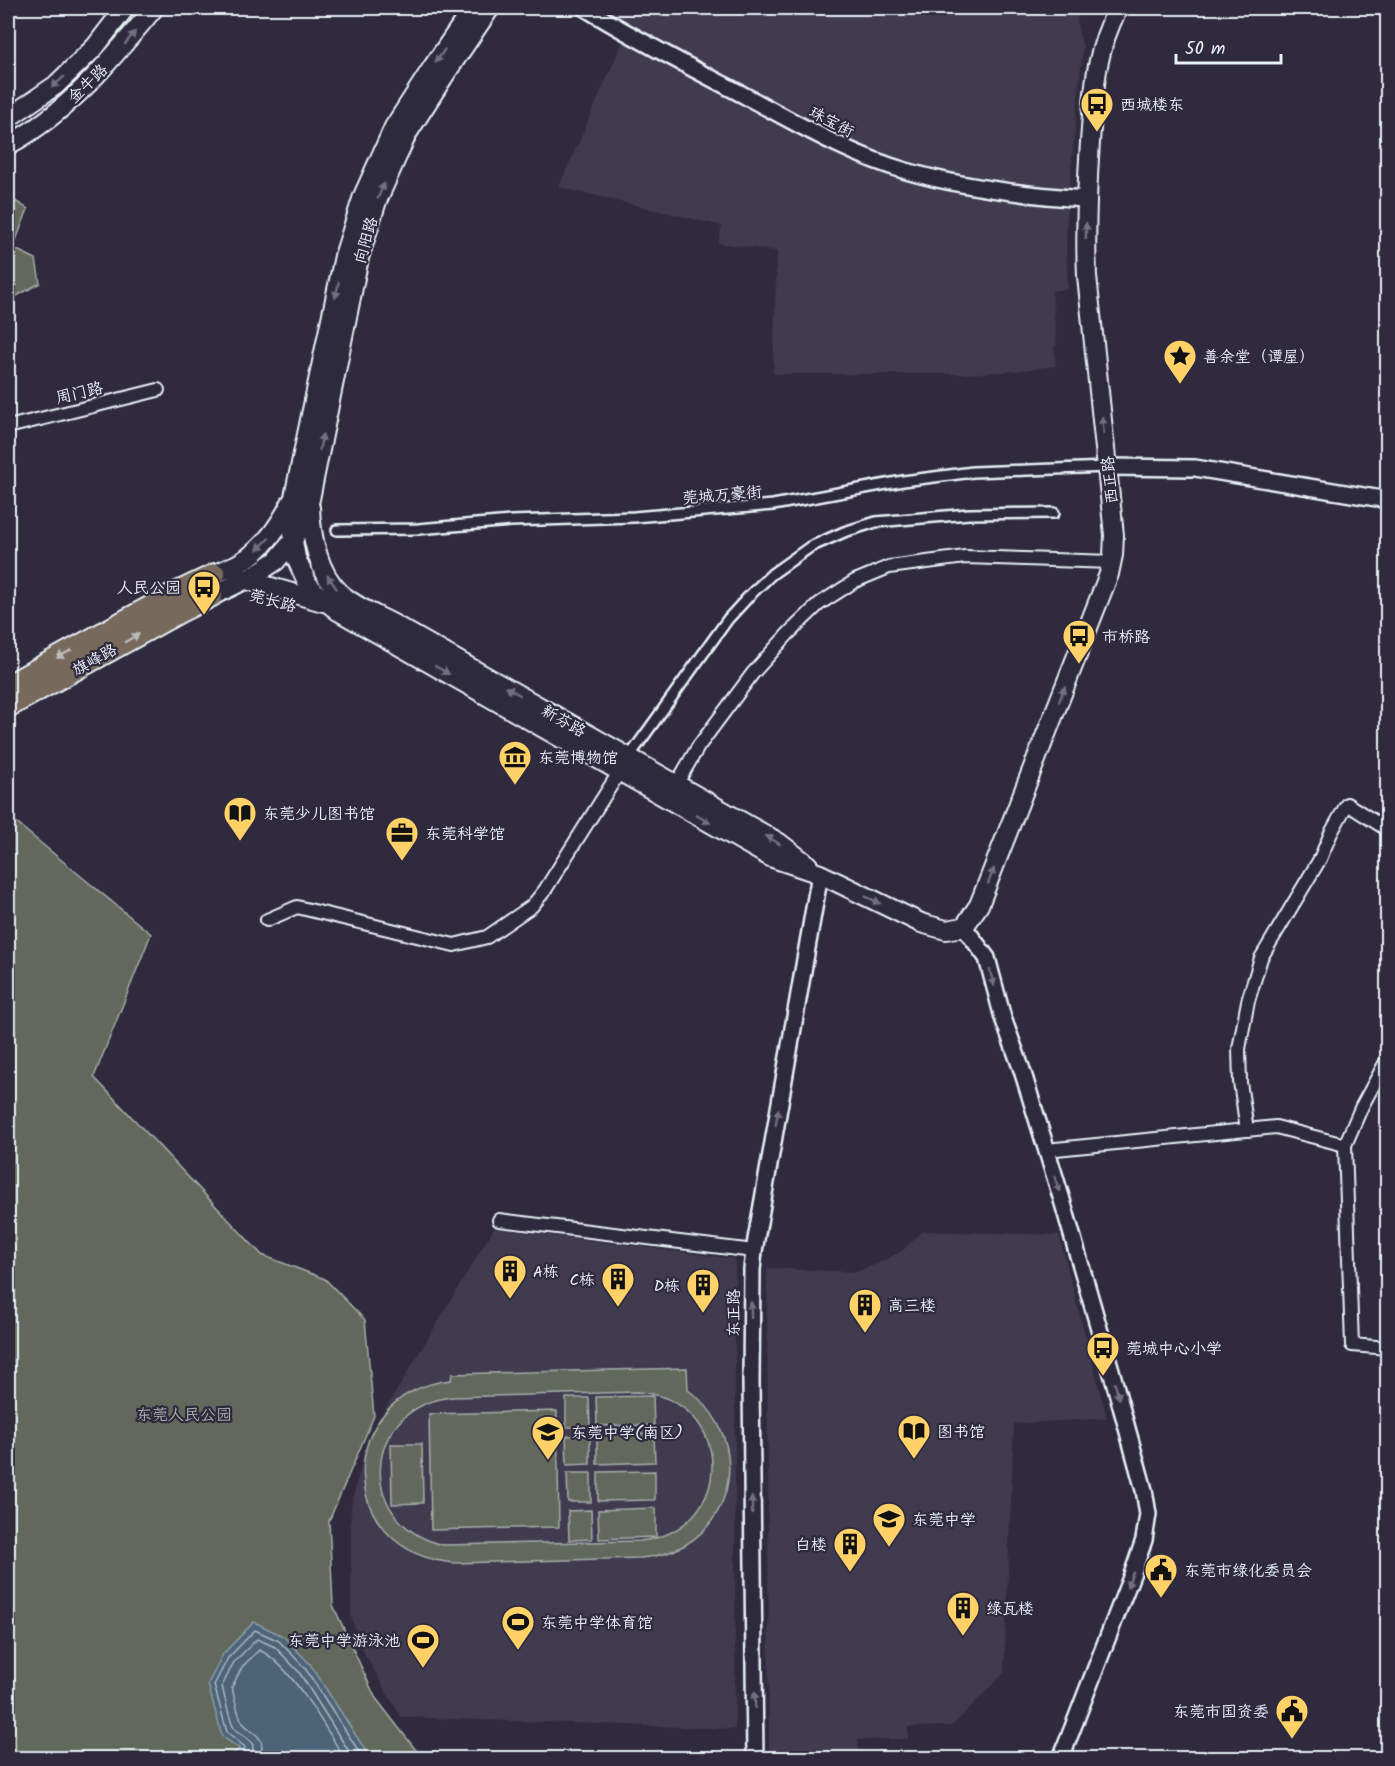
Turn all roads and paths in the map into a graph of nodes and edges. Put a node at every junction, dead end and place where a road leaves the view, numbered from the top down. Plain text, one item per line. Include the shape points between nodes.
1 (125, 8) edge
2 (154, 8) edge
3 (473, 8) edge
4 (490, 8) edge
5 (585, 8) edge
6 (1118, 8) edge
7 (8, 118) edge
8 (8, 145) edge
9 (1086, 199) junction
10 (159, 390) dead end
11 (8, 426) edge
12 (1108, 467) junction
13 (302, 498) junction
14 (1388, 500) edge
15 (1054, 513) dead end
16 (337, 530) dead end
17 (293, 541) junction
18 (1112, 562) junction
19 (206, 578) junction
20 (246, 580) junction
21 (212, 596) junction
22 (175, 604) junction
23 (329, 604) junction
24 (368, 628) junction
25 (394, 634) junction
26 (8, 685) edge
27 (8, 707) edge
28 (625, 764) junction
29 (672, 792) junction
30 (1388, 830) edge
31 (820, 874) junction
32 (267, 920) dead end
33 (964, 927) junction
34 (1388, 1058) edge
35 (1247, 1130) junction
36 (1345, 1145) junction
37 (1046, 1150) junction
38 (499, 1220) dead end
39 (754, 1251) junction
40 (1388, 1348) edge
41 (755, 1758) edge
42 (1061, 1758) edge

1 -> 7 main road via 95,47 56,85
8 -> 2 main road, 金牛路 via 73,98
3 -> 13 main road, 向阳路 via 394,127 363,196 344,256
13 -> 4 main road, 向阳路 via 359,258 377,201 407,134
5 - 9 street, 珠宝街 via 854,153 961,185
6 - 9 main road, 西正路 via 1099,57
12 -> 9 main road, 西正路 via 1087,276
10 - 11 street, 周门路
12 - 14 street via 1195,468
12 - 16 street, 莞城万豪街 via 973,472 772,505 646,516
12 - 18 main road, 西正路 via 1114,535
13 - 17 main road
13 -> 19 main road via 264,544 241,562
25 -> 13 main road via 330,581
15 - 28 street via 969,514 876,522 810,547 772,574 728,619
17 - 20 main road via 276,561
17 - 23 main road via 308,584
18 - 29 street via 965,557 889,567 855,581 819,604 753,673 698,747
33 -> 18 main road, 西正路 via 979,904
19 - 20 main road
19 - 22 main road
20 - 21 main road
20 - 23 main road
21 - 22 main road, 莞长路
21 - 24 main road, 莞长路 via 245,592
22 -> 26 main road, 旗峰路
27 -> 22 main road, 旗峰路
23 - 24 main road
23 - 25 main road
24 - 25 main road
25 - 28 main road, 新芬路
28 - 29 main road, 新芬路
28 - 32 street via 545,890 532,906 487,937 454,945 297,907
29 - 31 main road, 新芬路 via 771,857
30 - 35 street via 1347,804 1320,859 1261,958 1239,1049
31 -> 33 main road, 新芬路 via 921,923 946,930
39 -> 31 street, 东正路
33 -> 37 street via 987,958
34 - 36 street
35 - 36 street via 1276,1127
35 - 37 street
36 - 40 street via 1352,1345
37 -> 42 street via 1111,1370 1148,1514 1133,1572
38 - 39 street
41 -> 39 street, 东正路 via 751,1381

